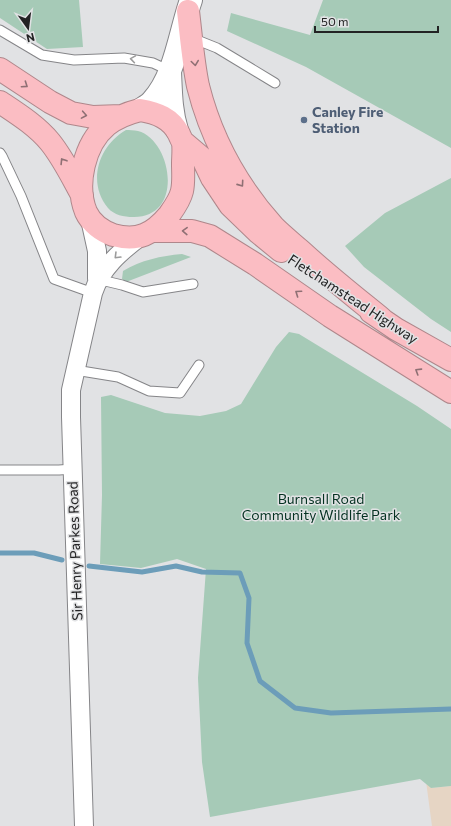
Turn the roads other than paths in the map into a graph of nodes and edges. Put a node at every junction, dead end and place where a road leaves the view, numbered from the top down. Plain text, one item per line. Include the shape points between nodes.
1 (189, 5) edge
2 (0, 30) edge
3 (186, 36) junction
4 (0, 69) edge
5 (170, 71) junction
6 (275, 83) dead end
7 (0, 102) edge
8 (130, 113) junction
9 (180, 136) junction
10 (1, 155) edge
11 (82, 195) junction
12 (90, 219) junction
13 (147, 234) junction
14 (193, 284) dead end
15 (95, 286) junction
16 (382, 319) junction
17 (451, 360) edge
18 (200, 365) dead end
19 (75, 370) junction
20 (451, 392) edge
21 (73, 469) junction
22 (0, 470) edge
23 (84, 826) edge

1 - 3 highway
5 -> 2 lane via 153,63 124,58 74,60 42,55
3 - 5 street
3 - 6 lane via 217,48
3 -> 16 highway via 207,114 234,174 274,227
4 -> 8 highway via 71,113 93,117
5 - 8 street via 160,92 151,103
5 - 9 street via 173,117
11 -> 7 highway via 50,142 22,117
8 - 9 highway via 161,116 169,121
8 - 11 highway via 107,125 96,137 83,172
9 - 13 highway via 182,191 172,211
9 - 16 highway, Fletchamstead Highway via 203,159 223,197 259,233 306,271
10 - 15 lane via 21,196 54,279
11 - 12 highway
12 - 13 highway via 100,228 121,237
12 - 15 street, Sir Henry Parkes Road via 97,251
13 -> 15 street, Sir Henry Parkes Road via 125,248
20 -> 13 highway, Fletchamstead Highway via 330,316 218,240 192,231
14 - 15 lane via 143,292 122,285
15 - 19 street, Sir Henry Parkes Road
16 - 17 highway, Fletchamstead Highway
18 - 19 lane via 180,393 149,391 118,377
19 - 21 street, Sir Henry Parkes Road via 71,390
21 - 22 lane
21 - 23 street, Sir Henry Parkes Road

